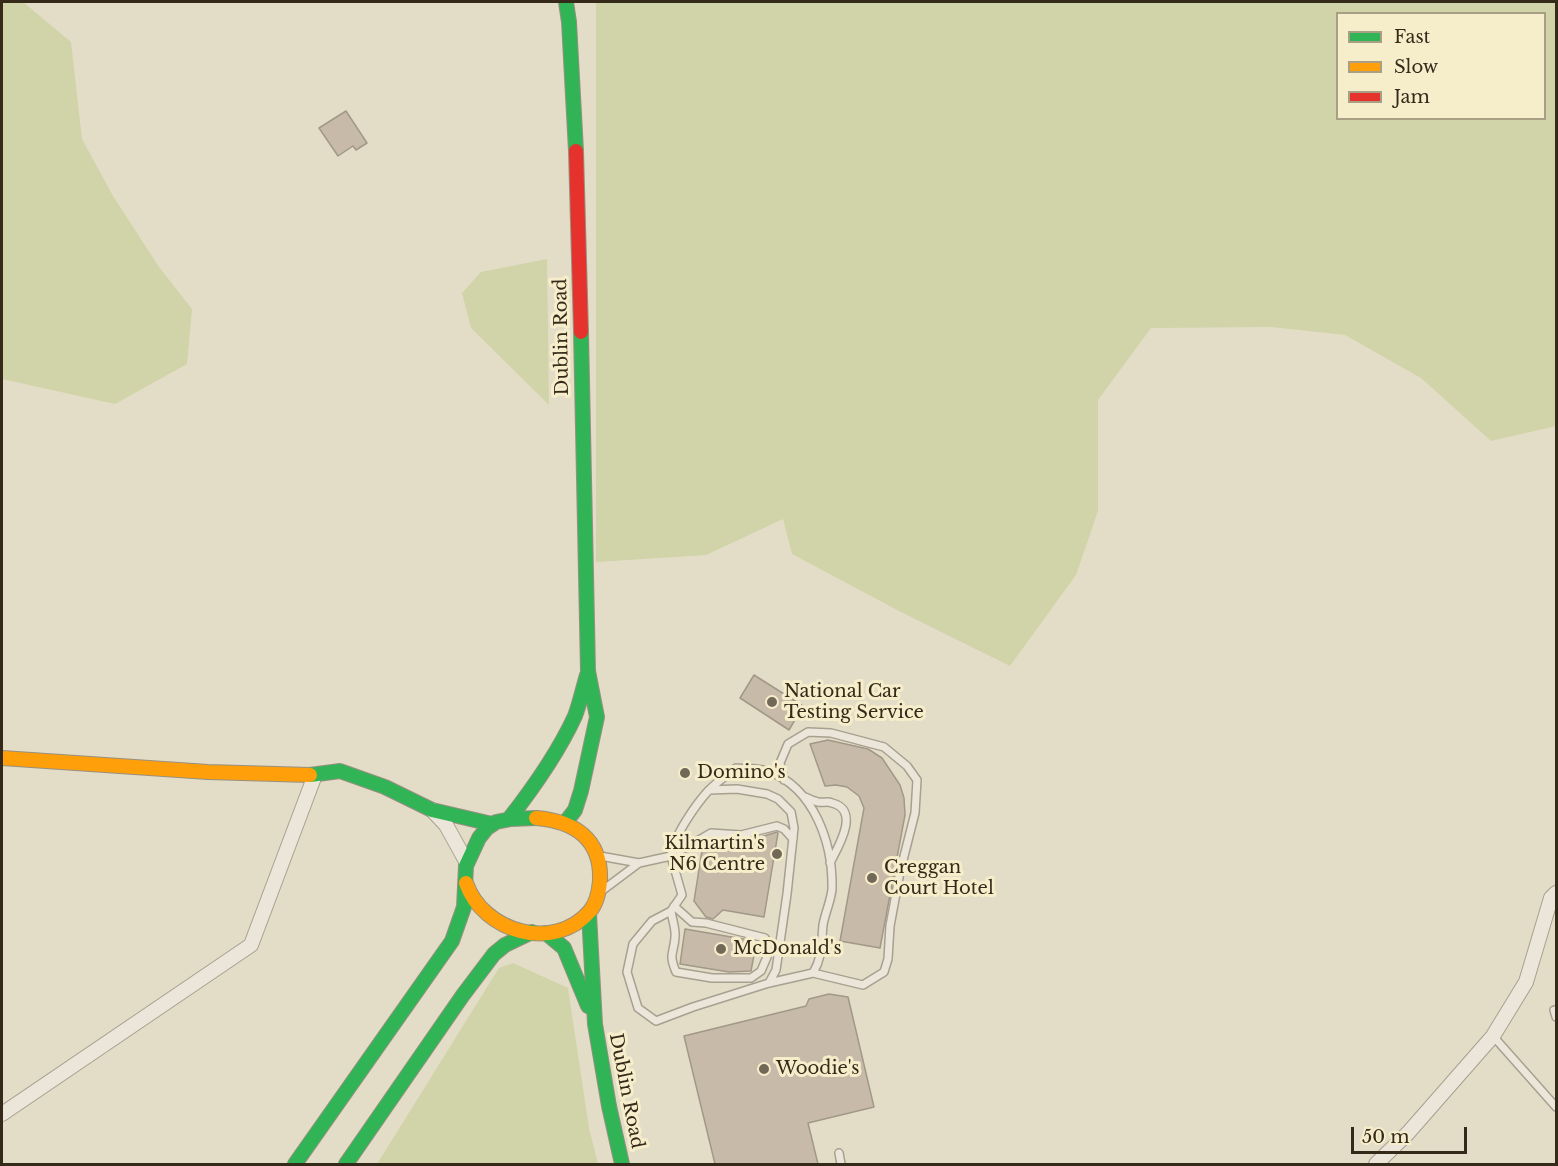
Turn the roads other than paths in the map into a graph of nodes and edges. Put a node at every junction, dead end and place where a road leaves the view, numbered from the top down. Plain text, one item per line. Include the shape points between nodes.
1 (566, 2) edge
2 (588, 671) junction
3 (2, 758) edge
4 (315, 775) junction
5 (784, 780) junction
6 (709, 790) junction
7 (803, 796) junction
8 (432, 810) junction
9 (509, 819) junction
10 (566, 823) junction
11 (492, 824) junction
12 (793, 839) junction
13 (597, 855) junction
14 (671, 856) junction
15 (467, 862) junction
16 (639, 863) junction
17 (830, 863) junction
18 (466, 883) junction
19 (1557, 893) edge
20 (598, 895) junction
21 (672, 908) junction
22 (589, 914) junction
23 (532, 932) junction
24 (546, 933) junction
25 (813, 974) junction
26 (769, 984) junction
27 (595, 1024) junction
28 (1493, 1036) junction
29 (1557, 1107) edge
30 (2, 1114) edge
31 (839, 1153) dead end
32 (295, 1164) edge
33 (346, 1164) edge
34 (622, 1164) edge
35 (841, 1164) edge
36 (1376, 1164) edge

1 - 2 main road, Dublin Road via 578,193
2 - 9 main road, Dublin Road via 566,732 539,781
2 - 10 main road, Dublin Road via 597,717 581,791
3 - 4 main road
4 - 8 main road via 340,771
4 - 30 street via 251,945
5 - 6 lane via 767,770 736,768
5 - 7 lane
5 - 25 lane via 780,764 788,744 808,732 831,733 884,747 917,780 915,813 900,872 884,972 863,985
6 - 12 lane via 737,789 778,799 790,812
6 - 14 lane via 686,822
7 - 17 lane via 825,834
7 - 17 lane via 843,809 847,819
8 - 11 main road
8 - 15 street via 446,825
9 - 10 main road
9 - 11 main road
10 - 13 main road via 584,835
11 - 15 main road via 474,845
12 - 14 lane via 777,826 741,835 711,833
12 - 26 lane via 776,970
13 - 16 lane
13 - 20 main road
14 - 16 lane
14 - 21 lane via 682,895
15 - 18 main road
16 - 20 lane
17 - 25 lane via 832,891 821,960
18 - 23 main road via 473,901 495,922
18 - 32 main road via 460,926 452,941
19 - 28 street via 1551,898 1526,982
20 - 22 main road
21 - 21 lane via 675,936 671,951 676,972 712,978 751,978 761,971 767,957 765,938 692,922
21 - 26 lane via 652,921 633,944 627,972 639,1008 656,1021
22 - 24 main road via 576,924
22 - 27 main road, Dublin Road
23 - 24 main road
23 - 33 main road via 494,954
24 - 27 main road, Dublin Road via 564,948
25 - 26 lane
27 - 34 main road, Dublin Road
28 - 29 lane
28 - 36 street
31 - 35 lane

